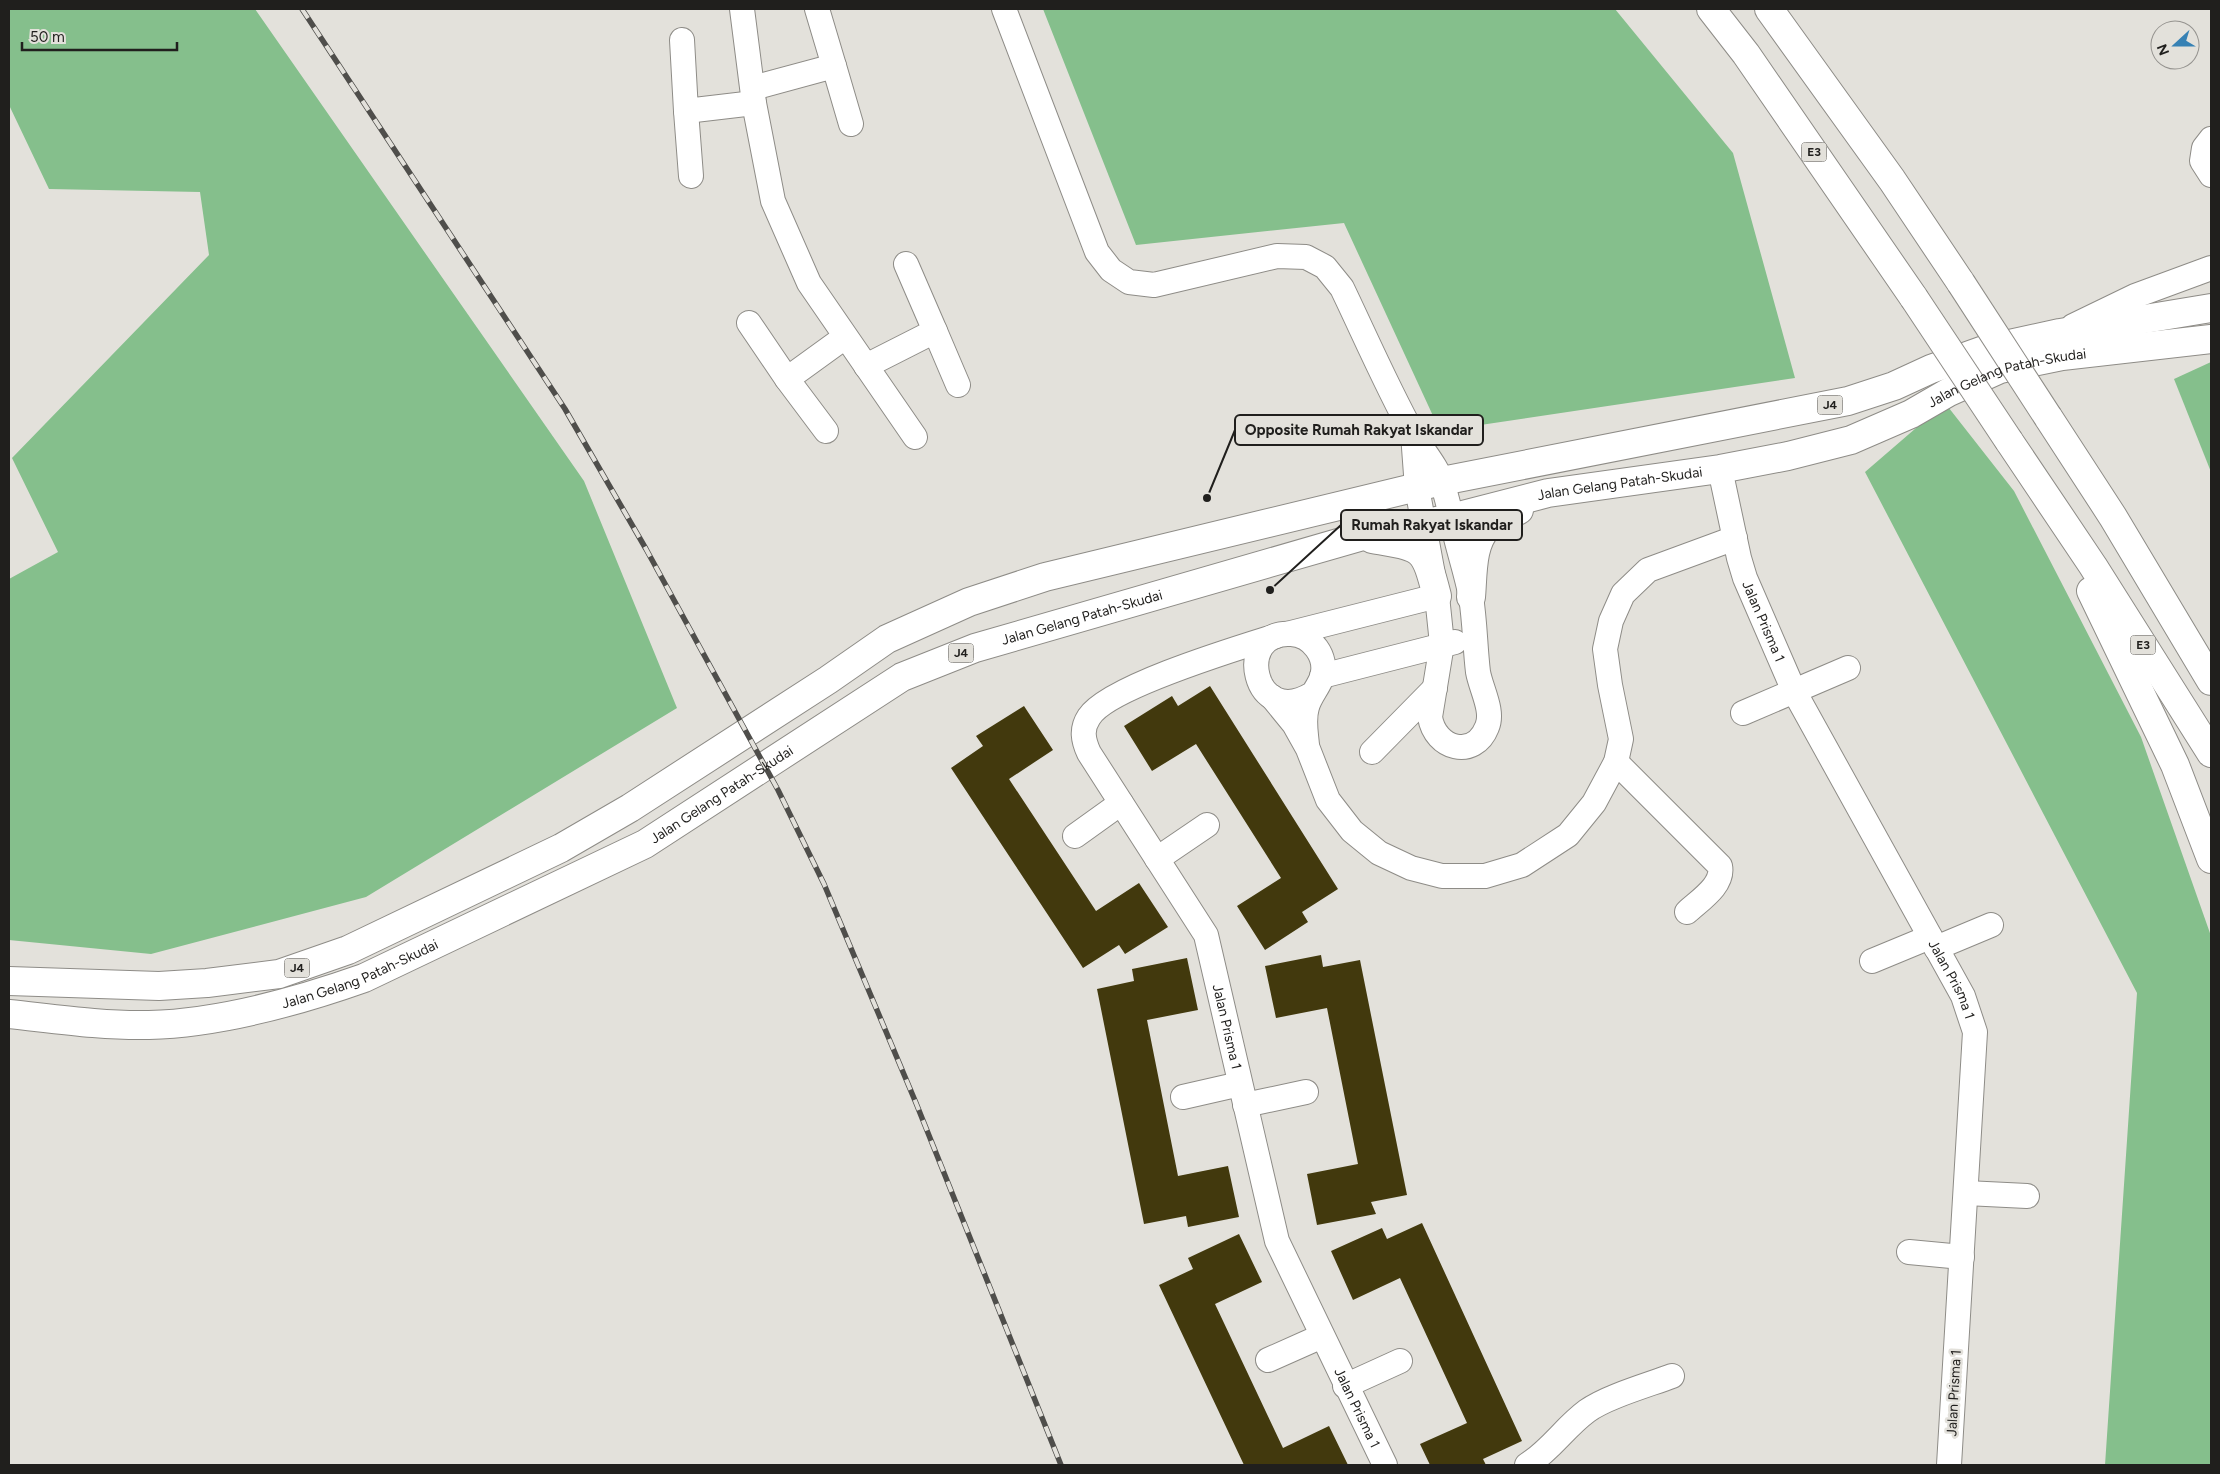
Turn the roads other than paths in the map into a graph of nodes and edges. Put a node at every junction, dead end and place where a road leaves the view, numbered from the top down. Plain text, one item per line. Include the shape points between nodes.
1 (742, 9) edge
2 (817, 9) edge
3 (1004, 9) edge
4 (1711, 9) edge
5 (1769, 9) edge
6 (682, 40) dead end
7 (834, 66) junction
8 (754, 96) junction
9 (686, 110) junction
10 (851, 124) dead end
11 (2211, 139) edge
12 (2211, 174) edge
13 (691, 176) dead end
14 (906, 264) dead end
15 (2211, 268) edge
16 (2211, 308) edge
17 (749, 323) dead end
18 (935, 331) junction
19 (2060, 333) junction
20 (845, 336) junction
21 (2211, 339) edge
22 (866, 366) junction
23 (788, 379) junction
24 (958, 385) dead end
25 (826, 430) dead end
26 (914, 437) dead end
27 (1720, 468) junction
28 (1429, 484) junction
29 (1548, 494) junction
30 (2113, 517) junction
31 (1451, 518) junction
32 (1424, 524) junction
33 (1359, 537) junction
34 (1735, 538) junction
35 (2072, 538) junction
36 (1437, 596) junction
37 (1471, 597) junction
38 (1282, 635) junction
39 (1474, 640) junction
40 (1442, 644) junction
41 (2211, 644) edge
42 (1195, 661) junction
43 (1848, 668) dead end
44 (2211, 681) edge
45 (1317, 685) junction
46 (1435, 688) junction
47 (1265, 689) junction
48 (1794, 691) junction
49 (1743, 712) dead end
50 (1308, 749) junction
51 (1372, 752) dead end
52 (2211, 753) edge
53 (1616, 762) junction
54 (1121, 803) junction
55 (1207, 825) dead end
56 (1075, 836) dead end
57 (1157, 859) junction
58 (2211, 859) edge
59 (1687, 912) dead end
60 (1991, 925) dead end
61 (1933, 943) junction
62 (1872, 961) dead end
63 (9, 981) edge
64 (9, 1014) edge
65 (1306, 1092) dead end
66 (1243, 1094) junction
67 (1184, 1097) dead end
68 (1966, 1193) junction
69 (2026, 1196) dead end
70 (1909, 1252) dead end
71 (1962, 1257) junction
72 (1322, 1336) junction
73 (1268, 1360) dead end
74 (1400, 1360) dead end
75 (1672, 1376) dead end
76 (1345, 1386) junction
77 (1385, 1465) edge
78 (1527, 1465) edge
79 (1949, 1465) edge

1 - 8 street
2 - 7 street
3 - 28 street via 1097,252 1111,270 1129,282 1154,285 1277,256 1306,257 1325,267 1342,288 1413,434
4 - 35 main road, E3, bridge via 1746,54 1914,298
5 - 30 main road, bridge via 1892,180
6 - 9 street
7 - 8 street
7 - 10 street
8 - 9 street
8 - 20 street via 773,201 809,283
9 - 13 street
11 - 12 street via 2204,148 2202,161
14 - 18 street
15 - 19 street via 2135,296
16 - 19 main road, Jalan Gelang Patah-Skudai / J4
17 - 23 street
18 - 22 street
18 - 24 street
19 - 28 main road, Jalan Gelang Patah-Skudai / J4 via 1987,349 1848,401
20 - 22 street
20 - 23 street
21 - 27 main road, Jalan Gelang Patah-Skudai / J4 via 2062,356 2000,369 1851,440
22 - 26 street
23 - 25 street
27 - 29 main road, Jalan Gelang Patah-Skudai / J4
27 - 34 street, Jalan Prisma 1
28 - 31 street
28 - 32 street
28 - 63 main road, Jalan Gelang Patah-Skudai / J4 via 1045,577 969,602 887,639 630,808 578,838 348,950 280,974 159,986
29 - 31 main road, Jalan Gelang Patah-Skudai / J4
29 - 37 main road via 1499,520 1481,535
30 - 41 main road via 2146,545
30 - 44 main road
31 - 32 main road, Jalan Gelang Patah-Skudai / J4
31 - 37 street
32 - 33 main road, Jalan Gelang Patah-Skudai / J4
32 - 36 street
33 - 36 main road via 1405,545 1420,552 1428,562
33 - 64 main road, Jalan Gelang Patah-Skudai / J4 via 975,648 902,677 645,844 364,978 324,992 220,1017 150,1025 89,1024
34 - 48 street, Jalan Prisma 1 via 1745,578
34 - 53 street via 1648,570 1622,594 1610,621 1605,649 1621,739
35 - 52 main road, E3
35 - 58 main road via 2085,579 2175,765
36 - 38 street, Jalan Prisma 1
36 - 40 street
37 - 39 street
38 - 42 street, Jalan Prisma 1
38 - 45 street via 1307,638 1315,646 1324,665
38 - 47 street via 1267,641 1260,650 1256,670
39 - 40 street
39 - 46 street via 1478,675 1489,711 1489,722 1476,743 1455,747 1436,736 1430,717
40 - 45 street
40 - 46 street
42 - 47 street via 1235,668
42 - 54 street, Jalan Prisma 1 via 1114,697 1089,716 1084,728 1084,741
43 - 48 street
45 - 47 street via 1292,702 1282,701
45 - 50 street via 1305,722
46 - 51 street
47 - 50 street via 1294,724
48 - 49 street
48 - 61 street, Jalan Prisma 1
50 - 53 street via 1328,800 1352,831 1379,853 1411,868 1442,876 1485,876 1530,860 1568,835 1594,803
53 - 59 street via 1720,866 1722,872 1717,883
54 - 56 street
54 - 57 street, Jalan Prisma 1
55 - 57 street
57 - 66 street, Jalan Prisma 1 via 1206,934
60 - 61 street
61 - 62 street
61 - 68 street, Jalan Prisma 1 via 1962,996 1975,1032
65 - 66 street
66 - 67 street
66 - 72 street, Jalan Prisma 1 via 1277,1241
68 - 69 street
68 - 71 street, Jalan Prisma 1
70 - 71 street
71 - 79 street, Jalan Prisma 1
72 - 73 street
72 - 76 street, Jalan Prisma 1
74 - 76 street
75 - 78 street via 1588,1410 1545,1454
76 - 77 street, Jalan Prisma 1

